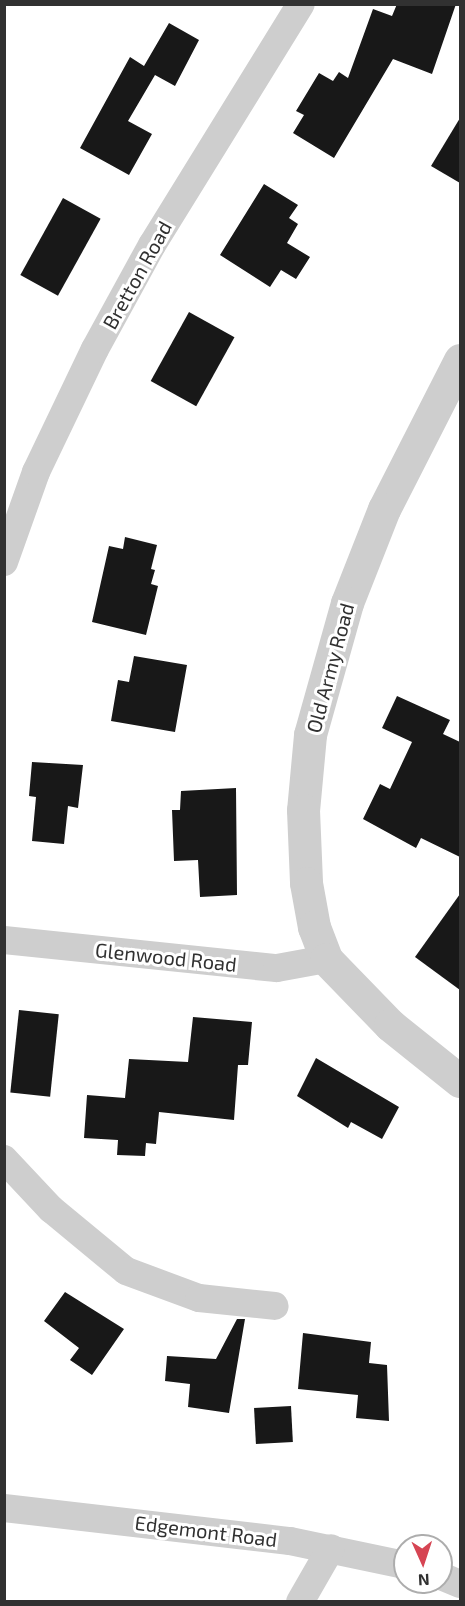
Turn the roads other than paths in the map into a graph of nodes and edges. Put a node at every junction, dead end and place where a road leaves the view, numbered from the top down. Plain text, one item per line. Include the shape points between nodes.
1 (301, 4) edge
2 (460, 360) edge
3 (4, 562) edge
4 (4, 940) edge
5 (326, 959) junction
6 (460, 1081) edge
7 (4, 1159) edge
8 (275, 1306) dead end
9 (4, 1508) edge
10 (331, 1548) junction
11 (393, 1563) edge
12 (300, 1602) edge

1 - 3 street, Bretton Road via 152,245 95,349 36,472
2 - 5 street, Old Army Road via 384,509 347,603 320,692 305,774 304,849 314,927
4 - 5 street, Glenwood Road via 277,968
5 - 6 street, Old Army Road via 390,1025
7 - 8 street via 51,1209 126,1271 199,1298
9 - 10 street, Edgemont Road
10 - 11 street, Edgemont Road
10 - 12 street

